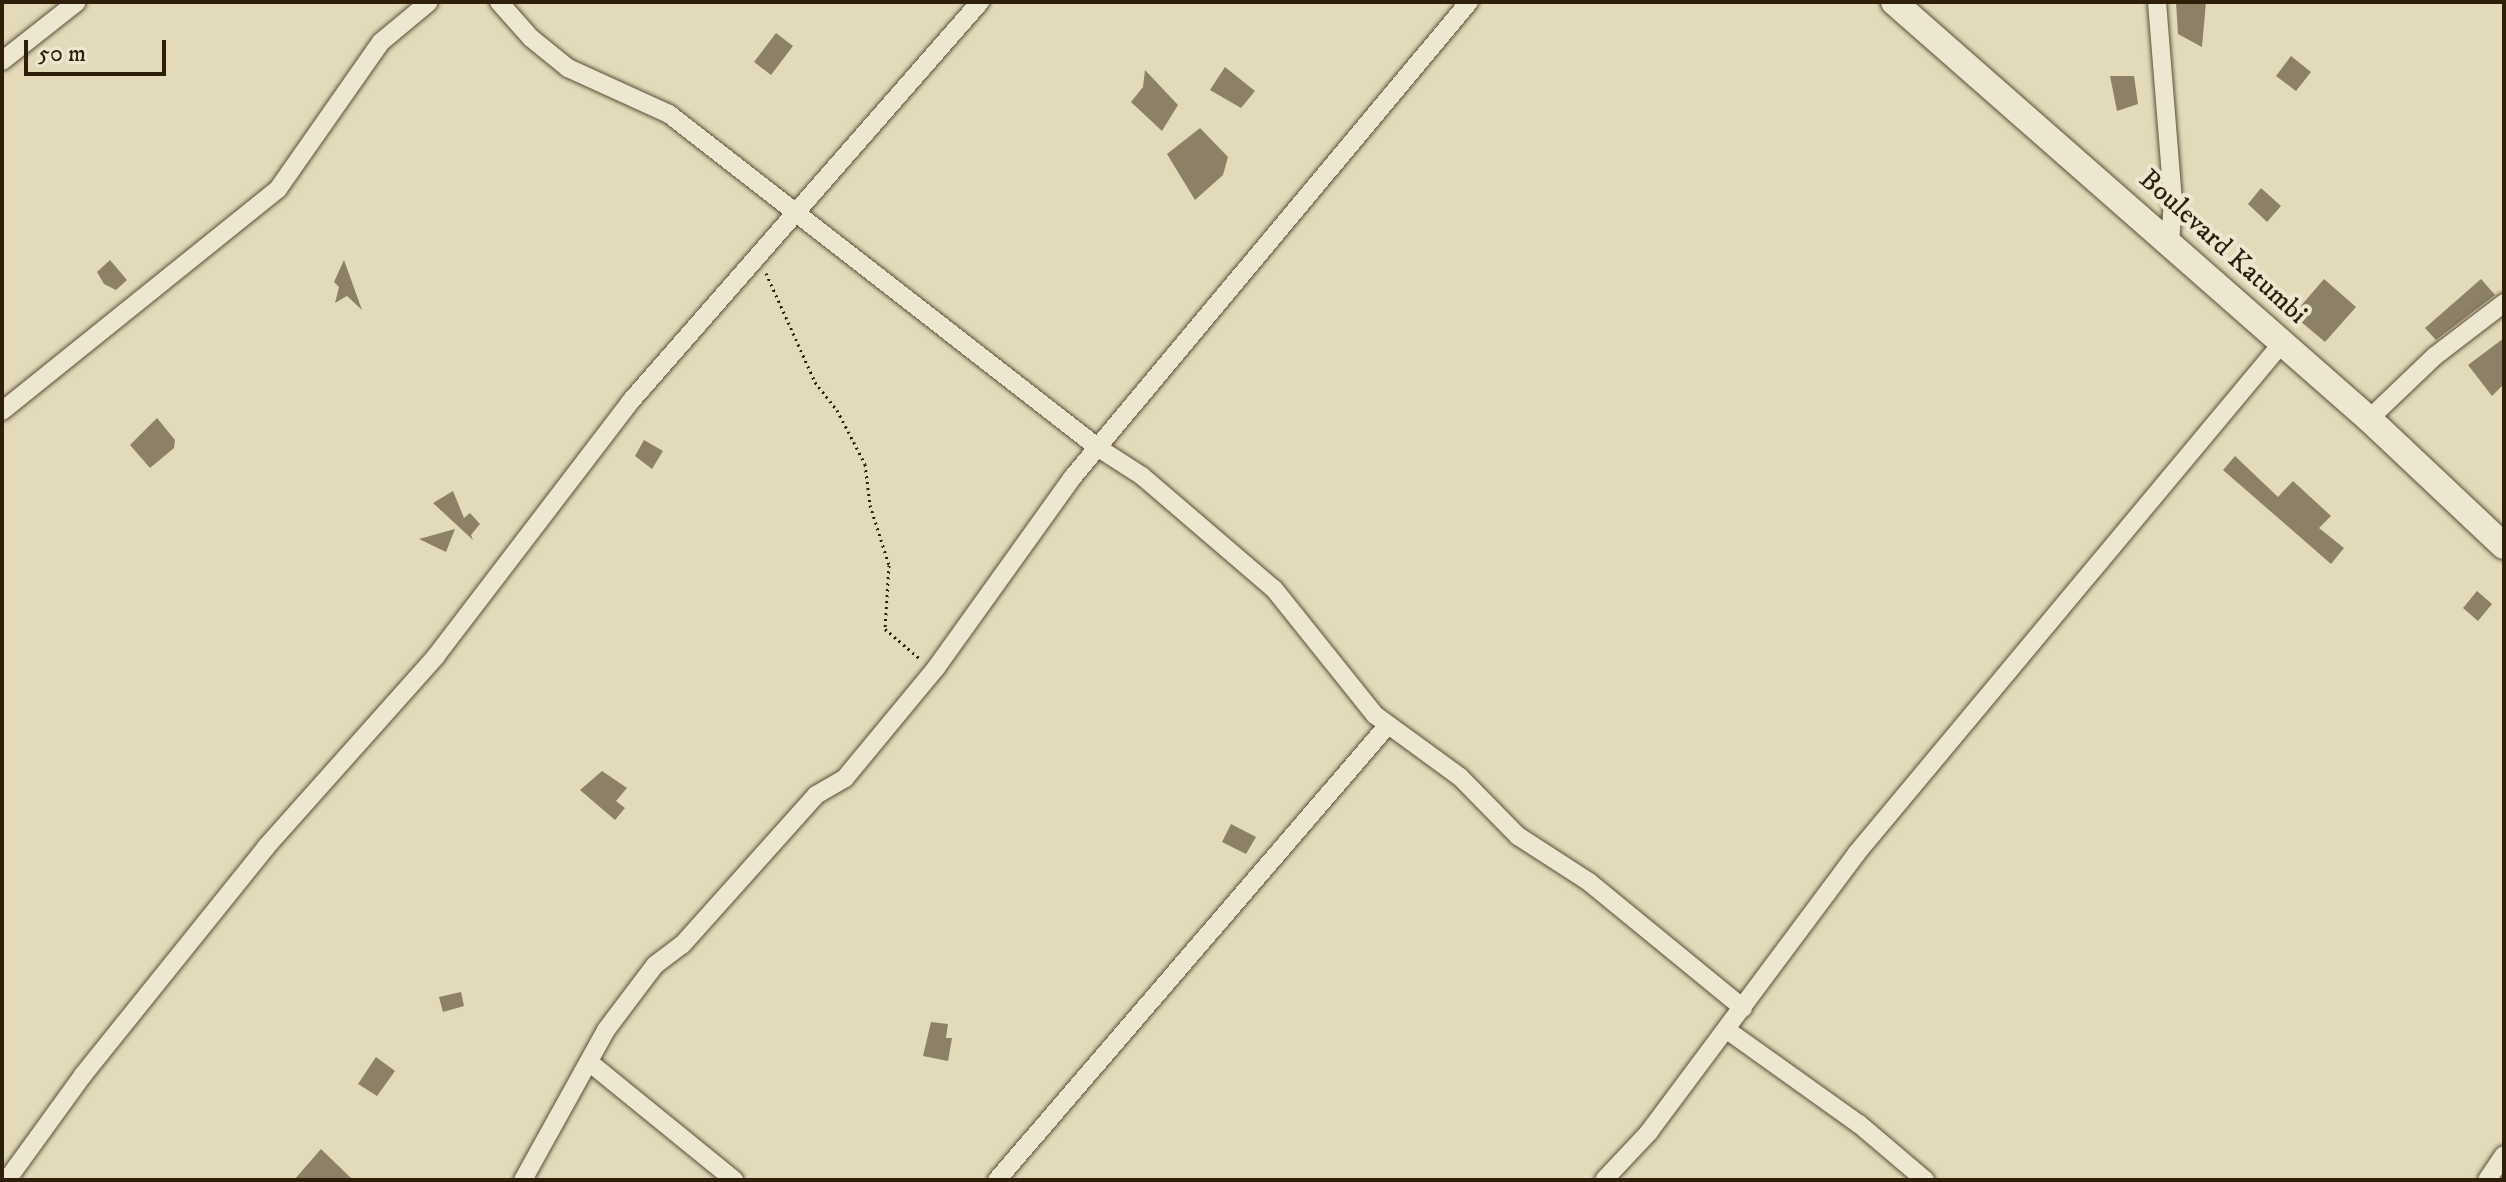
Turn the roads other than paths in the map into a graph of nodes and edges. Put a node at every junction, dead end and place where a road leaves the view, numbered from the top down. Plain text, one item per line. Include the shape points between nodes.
1 (77, 2) edge
2 (429, 2) edge
3 (499, 2) edge
4 (980, 2) edge
5 (1469, 2) edge
6 (1894, 2) edge
7 (2157, 2) edge
8 (2, 61) edge
9 (793, 213) junction
10 (2170, 244) junction
11 (2504, 303) edge
12 (2282, 343) junction
13 (2, 411) edge
14 (2369, 419) junction
15 (1097, 447) junction
16 (2504, 546) edge
17 (1388, 725) junction
18 (1743, 1008) junction
19 (1727, 1030) junction
20 (589, 1062) junction
21 (2504, 1155) edge
22 (7, 1180) edge
23 (523, 1180) edge
24 (734, 1180) edge
25 (997, 1180) edge
26 (1604, 1180) edge
27 (1925, 1180) edge
28 (2487, 1180) edge

1 - 8 street
2 - 13 street via 381,42 278,189
3 - 9 street via 568,68 669,114
4 - 9 street
5 - 15 street
6 - 10 street, Boulevard Katumbi
7 - 10 street via 2173,200
9 - 15 street via 897,288
9 - 22 street via 630,402 436,656 190,940
10 - 12 street, Boulevard Katumbi
11 - 14 street via 2467,328
12 - 14 street, Boulevard Katumbi
12 - 18 street via 1856,854
14 - 16 street, Boulevard Katumbi
15 - 17 street via 1142,476 1274,589
15 - 20 street via 979,601 936,668 845,778 816,795 682,945 655,965
17 - 18 street via 1460,777 1518,836 1589,882
17 - 25 street
18 - 19 street
19 - 26 street
19 - 27 street via 1859,1124
20 - 23 street
20 - 24 street
21 - 28 street

